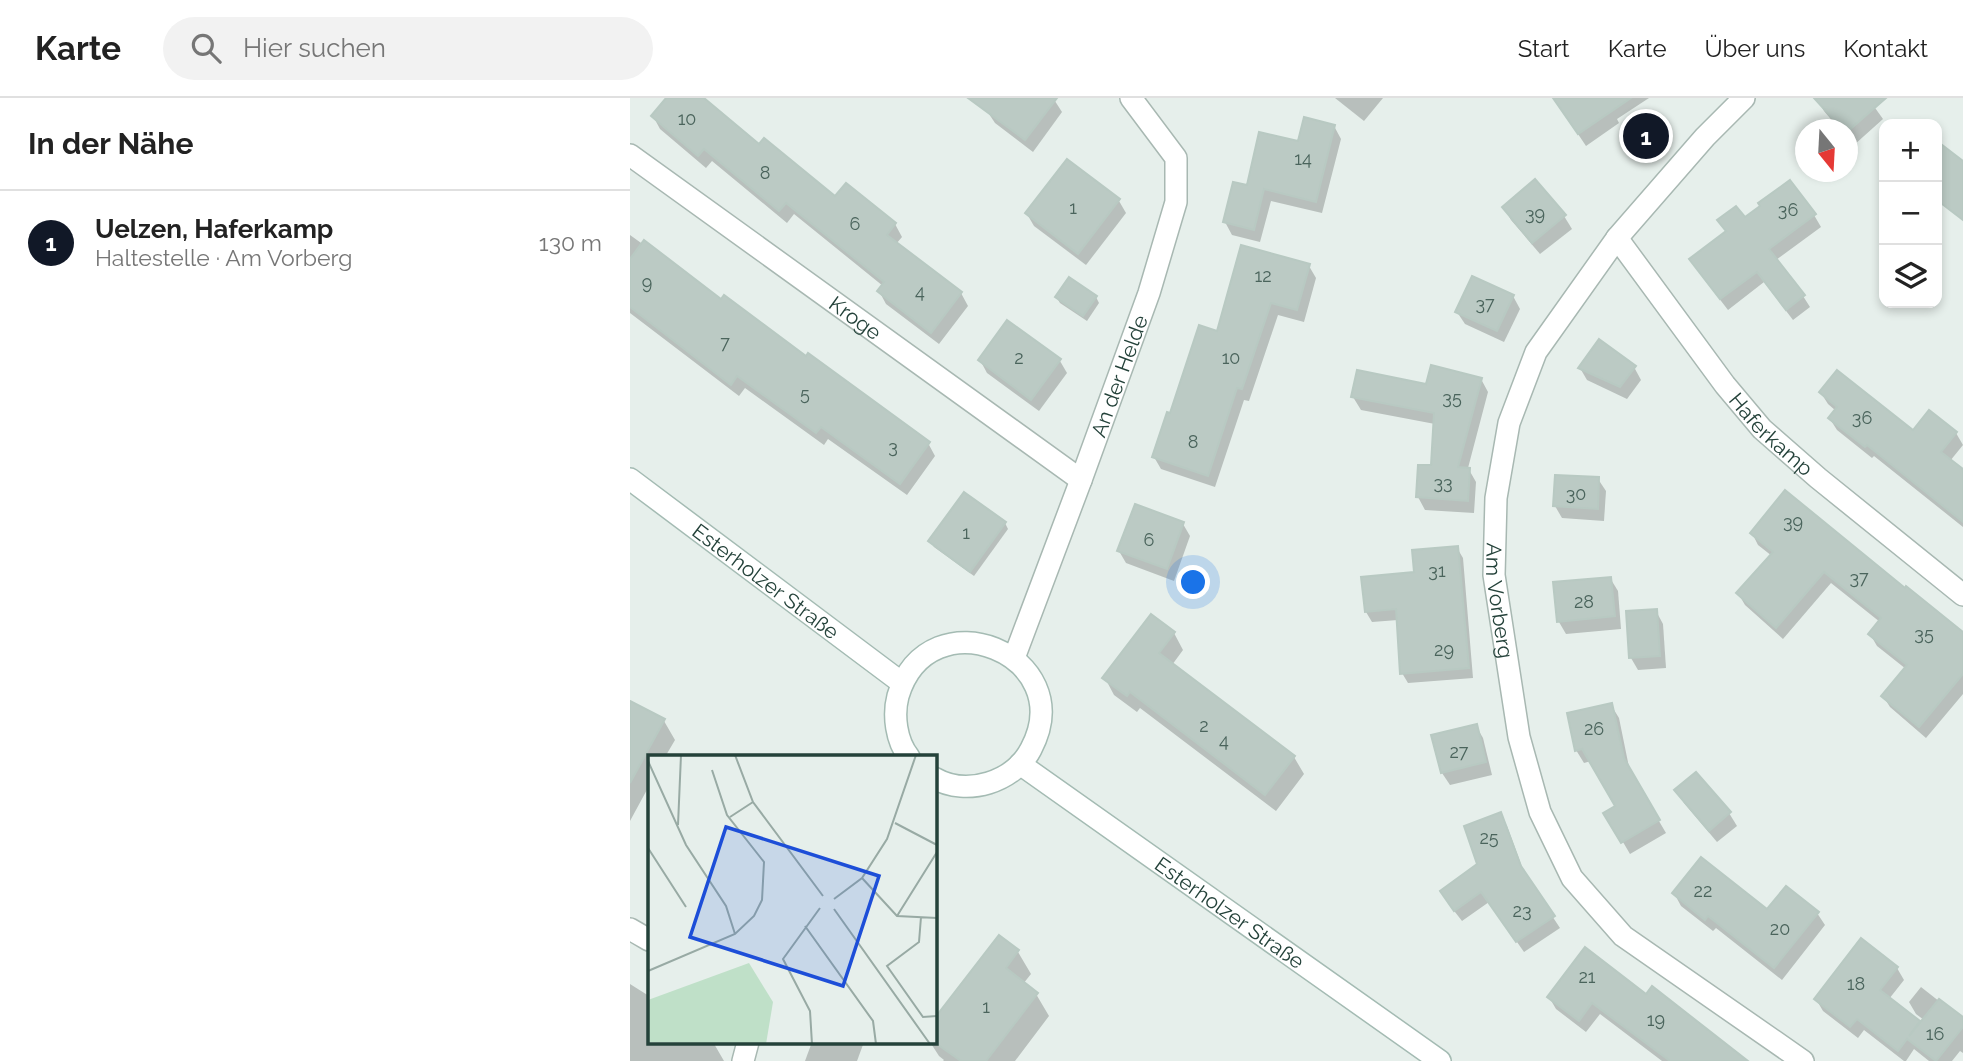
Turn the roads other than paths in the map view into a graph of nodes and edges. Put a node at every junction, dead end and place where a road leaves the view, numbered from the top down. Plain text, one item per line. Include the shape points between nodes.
1 (1131, 98) edge
2 (1744, 98) edge
3 (630, 155) edge
4 (1617, 238) junction
5 (630, 479) edge
6 (1082, 480) junction
7 (1963, 595) edge
8 (1014, 658) junction
9 (902, 683) junction
10 (908, 755) edge
11 (1020, 764) junction
12 (936, 779) edge
13 (630, 929) edge
14 (648, 939) edge
15 (747, 1044) edge
16 (743, 1061) edge
17 (1440, 1061) edge
18 (1804, 1061) edge

1 - 6 street, An der Helde via 1176,158 1176,202 1149,293
2 - 4 street, Am Vorberg
3 - 6 street, Kroge
4 - 7 street, Haferkamp via 1762,429
4 - 18 street, Am Vorberg via 1536,352 1509,423 1496,498 1494,575 1519,737 1539,811 1572,878 1623,936
5 - 9 street, Esterholzer Straße
6 - 8 street, An der Helde
8 - 9 street via 974,642 952,644 932,651 914,665
8 - 11 street via 1033,682 1040,712 1035,740
9 - 10 street via 895,706 897,731
11 - 12 street via 1003,778 983,785 962,786
11 - 17 street, Esterholzer Straße
13 - 14 street
15 - 16 street

